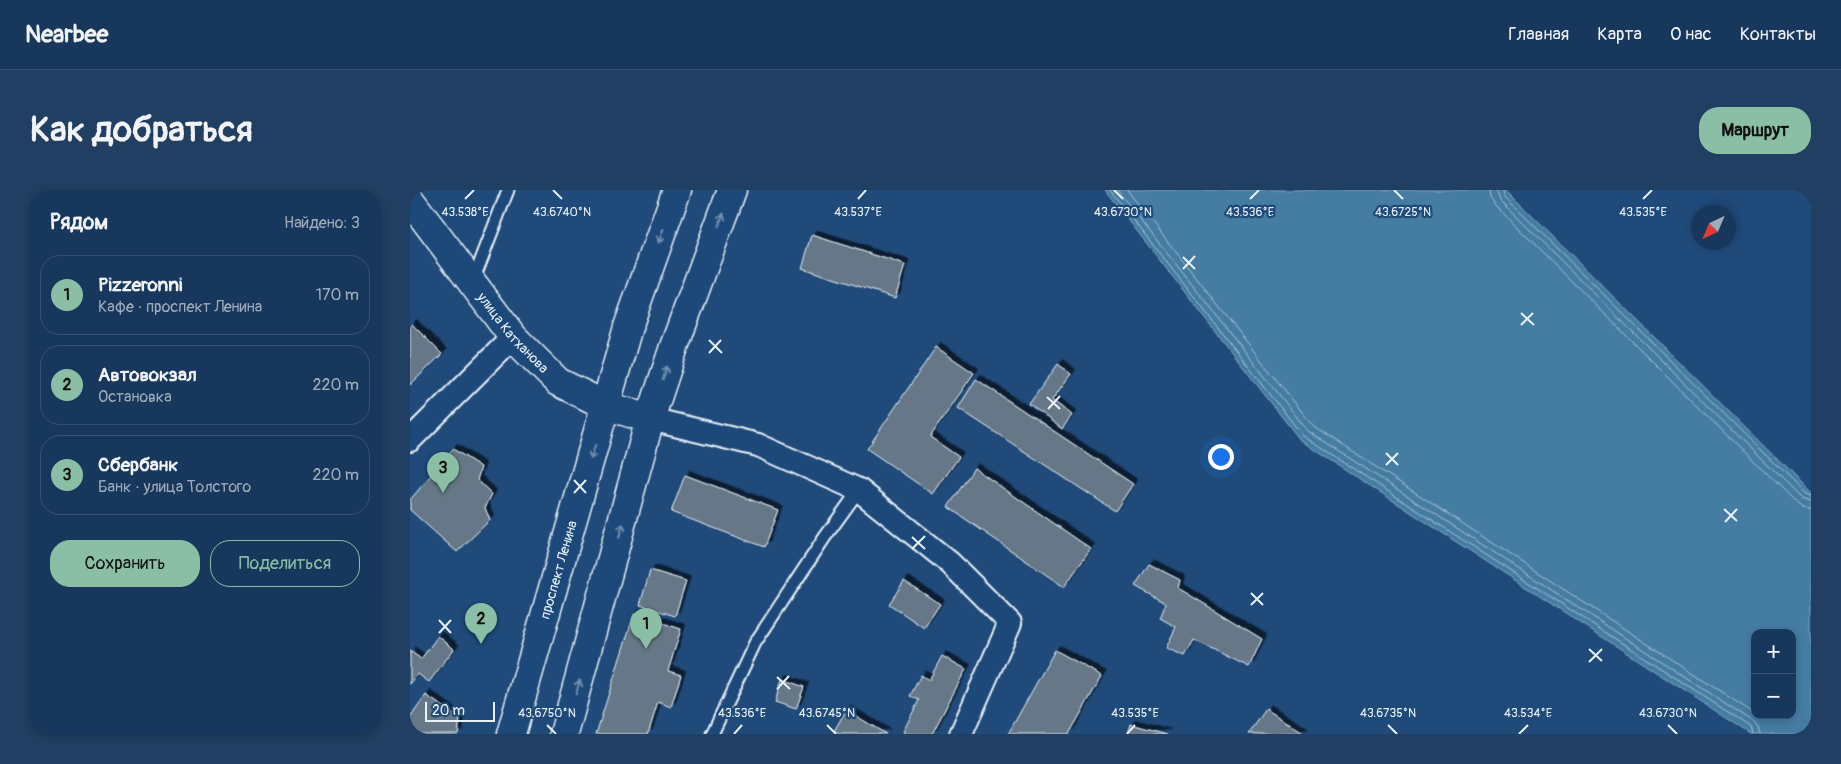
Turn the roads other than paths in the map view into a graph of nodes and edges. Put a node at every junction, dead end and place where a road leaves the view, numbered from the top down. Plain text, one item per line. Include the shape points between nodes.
1 (508, 190) edge
2 (677, 190) edge
3 (732, 190) edge
4 (410, 200) edge
5 (472, 283) junction
6 (513, 337) junction
7 (607, 406) junction
8 (650, 420) junction
9 (410, 440) edge
10 (860, 490) junction
11 (511, 734) edge
12 (564, 734) edge
13 (712, 734) edge
14 (961, 734) edge

1 - 5 lane
2 -> 7 main road, проспект Ленина via 628,327
8 -> 3 main road
4 - 5 main road, улица Катханова
5 - 6 main road, улица Катханова
6 - 7 main road, улица Катханова via 558,382
6 - 9 street
7 - 8 main road, улица Катханова
7 -> 11 main road, проспект Ленина
8 - 10 street via 758,445
12 -> 8 main road
10 - 13 lane via 755,643
10 - 14 street via 950,563 1010,623

